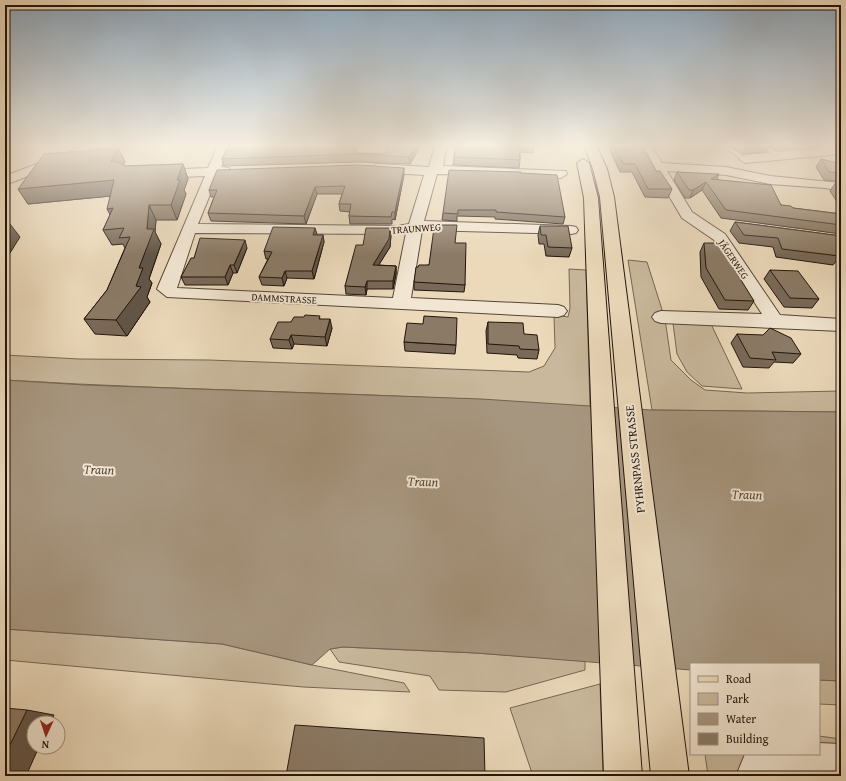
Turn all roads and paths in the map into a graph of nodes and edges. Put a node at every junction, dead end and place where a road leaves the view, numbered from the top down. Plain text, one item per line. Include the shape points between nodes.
1 (208, 181) edge
2 (429, 181) edge
3 (588, 181) edge
4 (603, 181) edge
5 (666, 181) edge
6 (790, 181) edge
7 (841, 187) edge
8 (699, 221) junction
9 (731, 225) dead end
10 (415, 227) junction
11 (189, 228) junction
12 (571, 230) dead end
13 (401, 303) junction
14 (558, 311) dead end
15 (662, 317) dead end
16 (775, 321) junction
17 (841, 325) edge
18 (613, 368) junction
19 (622, 762) edge
20 (841, 762) edge
21 (670, 771) edge
22 (754, 776) edge

1 - 11 street, DAMMSTRASSE
2 - 10 street
3 - 18 main road, PYHRNPASS STRASSE
4 - 18 main road, PYHRNPASS STRASSE via 607,197
5 - 8 street, JÄGERWEG via 687,215
6 - 7 street
8 - 9 street
8 - 16 street, JÄGERWEG via 720,237
10 - 11 street, TRAUNWEG via 398,230
10 - 12 street, TRAUNWEG via 425,225
10 - 13 street
11 - 13 street, DAMMSTRASSE via 166,289 173,293
13 - 14 street, DAMMSTRASSE
15 - 16 street
16 - 17 street
18 - 19 main road, PYHRNPASS STRASSE
18 - 21 main road, PYHRNPASS STRASSE
20 - 22 street via 761,758

